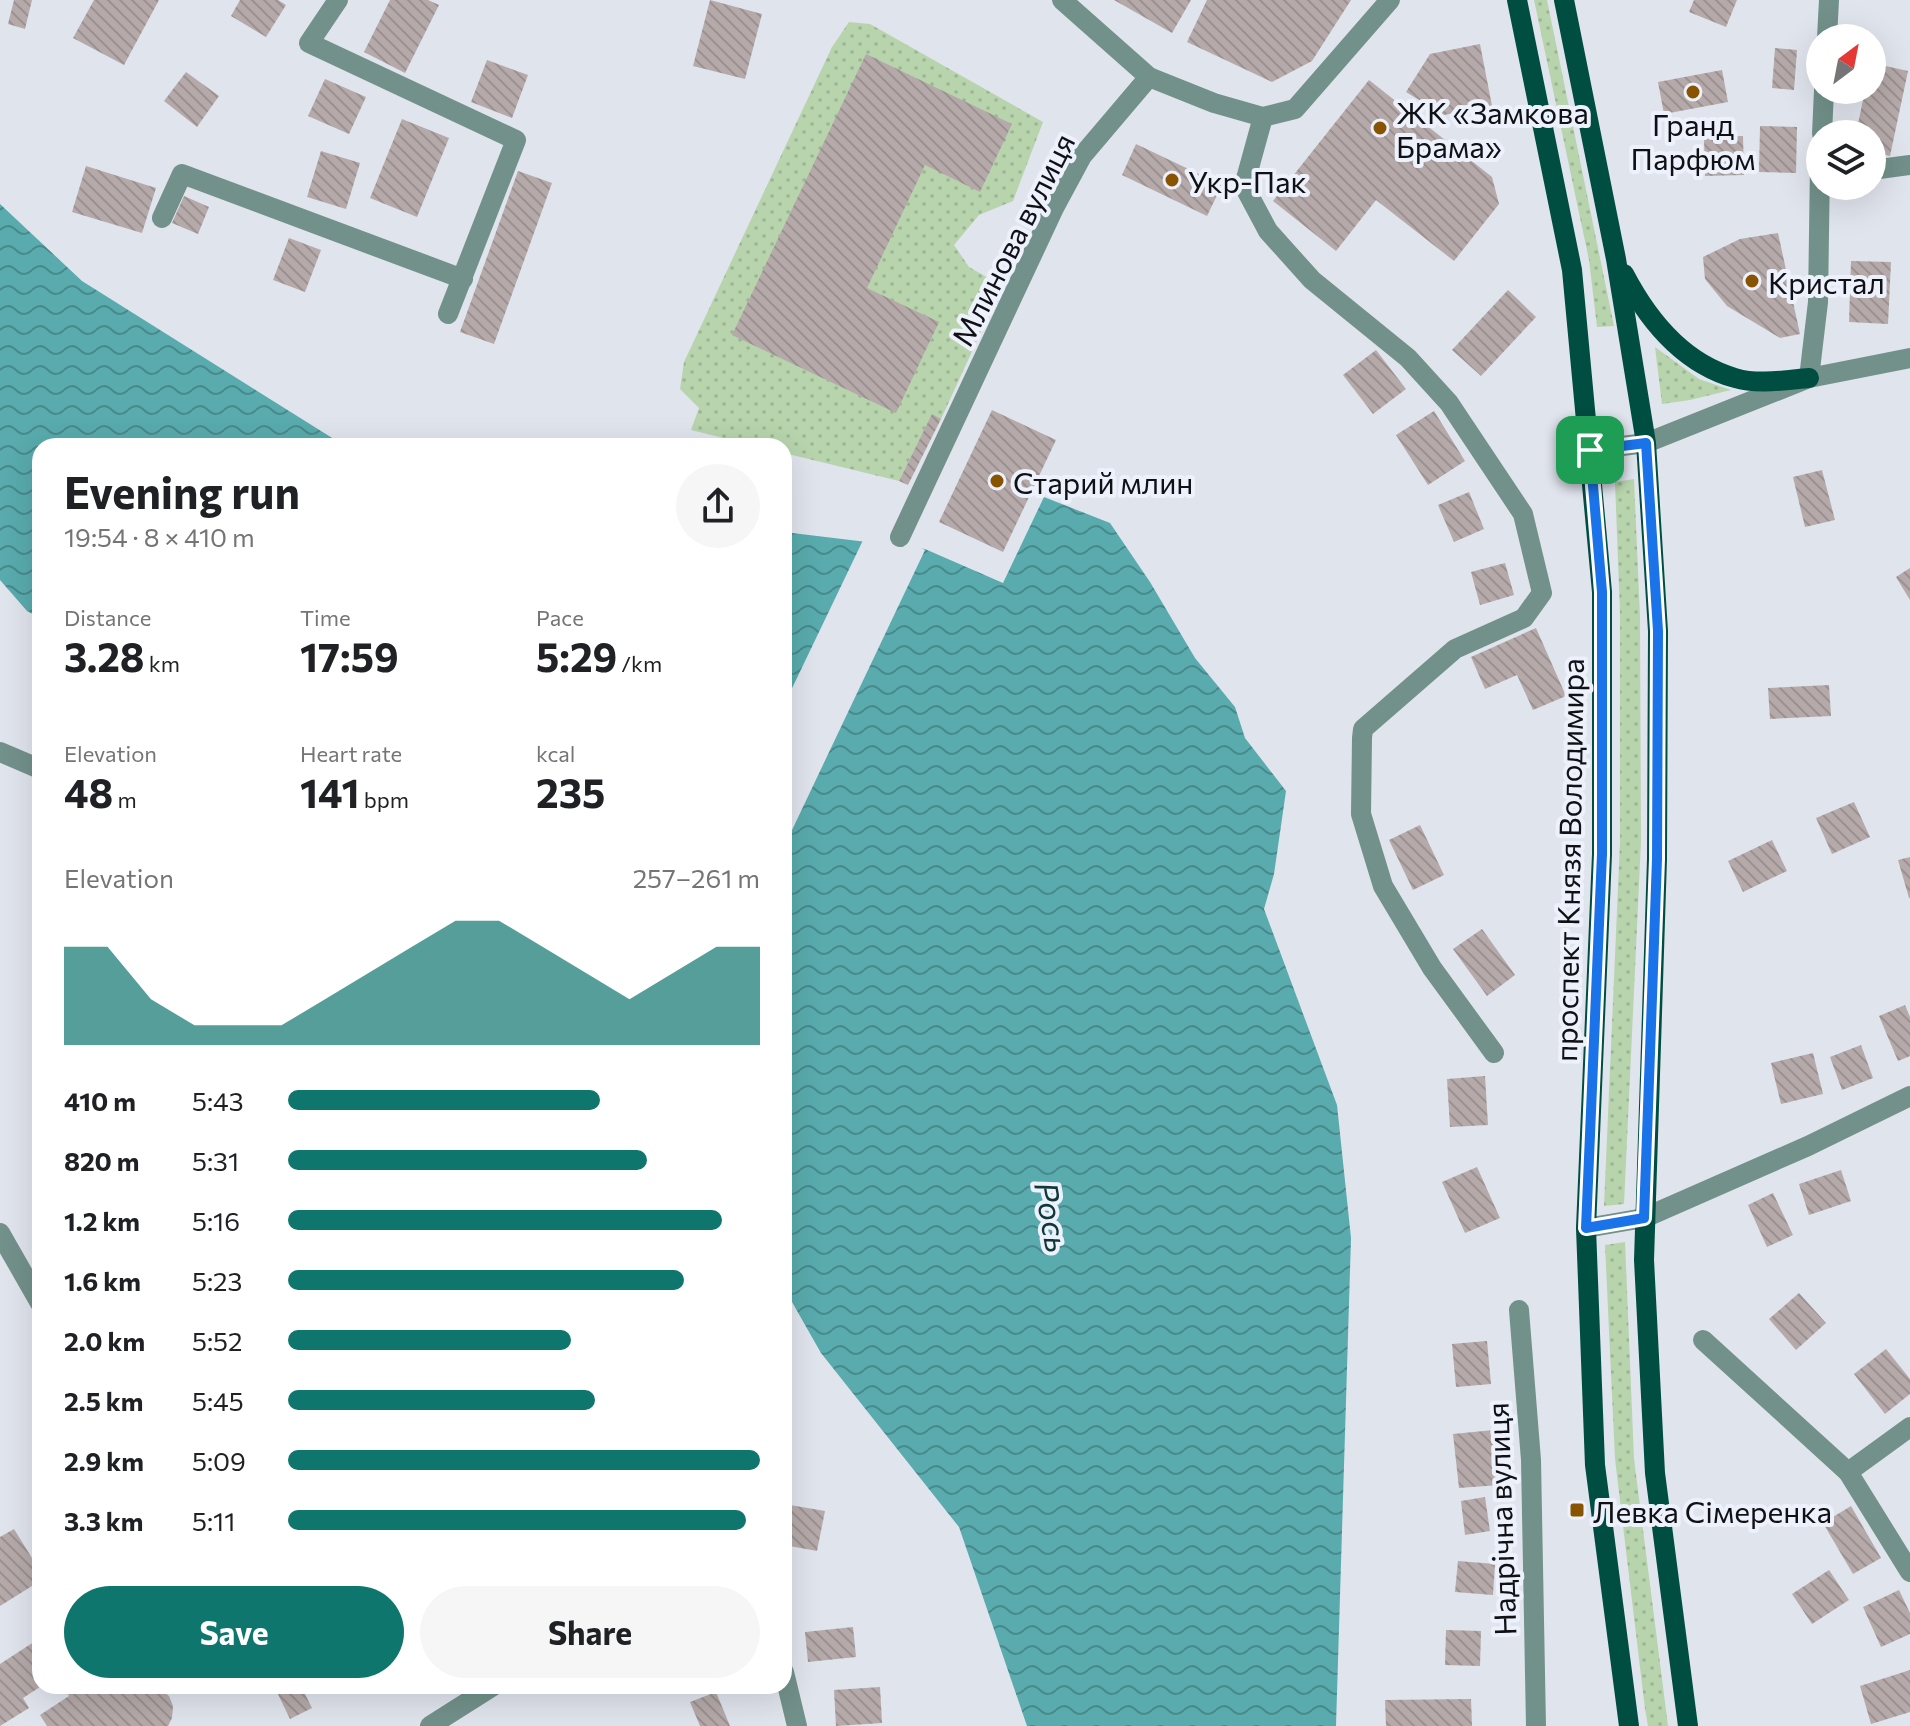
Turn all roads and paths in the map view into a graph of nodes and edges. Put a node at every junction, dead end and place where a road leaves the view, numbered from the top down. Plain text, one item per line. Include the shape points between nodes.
1 (338, 0) edge
2 (1062, 0) edge
3 (1390, 0) edge
4 (1517, 0) edge
5 (1564, 0) edge
6 (1829, 0) edge
7 (1828, 24) edge
8 (1149, 77) junction
9 (1263, 117) junction
10 (1910, 165) edge
11 (1886, 168) edge
12 (1820, 200) edge
13 (162, 218) dead end
14 (1616, 259) junction
15 (463, 279) junction
16 (448, 314) dead end
17 (1910, 358) edge
18 (1809, 378) junction
19 (1646, 443) junction
20 (1590, 450) junction
21 (900, 537) dead end
22 (0, 752) edge
23 (32, 766) edge
24 (1494, 1053) dead end
25 (1910, 1096) edge
26 (1644, 1218) junction
27 (1586, 1228) junction
28 (0, 1233) edge
29 (32, 1289) edge
30 (1519, 1310) dead end
31 (1703, 1340) dead end
32 (1910, 1427) edge
33 (1848, 1472) junction
34 (1910, 1572) edge
35 (480, 1694) edge
36 (789, 1694) edge
37 (430, 1726) edge
38 (797, 1726) edge
39 (1536, 1726) edge
40 (1629, 1726) edge
41 (1688, 1726) edge

1 - 15 street via 309,43 516,140
2 - 8 street
3 - 9 street via 1295,109
4 - 20 main road, проспект Князя Володимира via 1572,270
5 - 14 main road
6 - 7 street
8 - 9 street
8 - 21 street, Млинова вулиця via 1082,156
9 - 24 street via 1244,186 1268,231 1312,280 1408,358 1449,403 1523,514 1533,553 1542,593 1524,618 1455,649 1363,729 1362,738 1361,814 1383,886 1432,968
10 - 11 street
12 - 18 street via 1818,302
13 - 15 street via 182,174
14 - 18 main road via 1667,338 1700,363 1736,379
14 - 19 main road
15 - 16 street
17 - 18 street
18 - 19 street
19 - 20 street
19 - 26 main road via 1658,631 1657,859
20 - 27 main road, проспект Князя Володимира via 1602,592 1603,839
22 - 23 street
25 - 26 street
26 - 27 street
26 - 41 main road via 1655,1473
27 - 40 main road, проспект Князя Володимира via 1595,1465
28 - 29 street
30 - 39 street, Надрічна вулиця via 1531,1460
31 - 33 street
32 - 33 street
33 - 34 street
35 - 37 street
36 - 38 street

